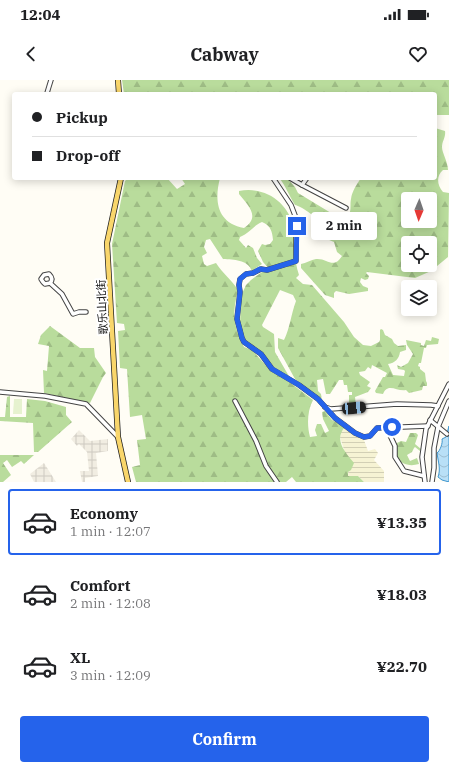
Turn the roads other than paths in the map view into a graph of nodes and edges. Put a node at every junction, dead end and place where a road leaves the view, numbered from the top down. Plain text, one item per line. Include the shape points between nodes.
1 (51, 80) edge
2 (118, 80) edge
3 (46, 92) edge
4 (119, 92) edge
5 (121, 180) edge
6 (275, 180) edge
7 (293, 180) edge
8 (306, 180) edge
9 (302, 185) junction
10 (346, 208) dead end
11 (50, 283) dead end
12 (86, 312) dead end
13 (449, 384) edge
14 (0, 392) edge
15 (444, 393) junction
16 (449, 398) edge
17 (236, 401) dead end
18 (449, 401) edge
19 (438, 406) junction
20 (324, 407) junction
21 (430, 420) junction
22 (428, 426) junction
23 (386, 427) junction
24 (438, 427) junction
25 (447, 434) dead end
26 (118, 437) junction
27 (424, 476) junction
28 (128, 482) edge
29 (277, 482) edge
30 (425, 482) edge
31 (432, 482) edge

1 - 3 street
2 - 4 main road
5 - 26 main road, 歌乐山北街 via 107,243
6 - 20 street via 296,218 296,261 267,270 260,269 240,279 237,319 239,330 244,342 261,354 272,369 299,385 318,399
7 - 9 street
8 - 9 street
9 - 10 street
11 - 12 street via 62,294 73,314
13 - 15 street
14 - 26 street via 45,396 86,404
15 - 16 street
15 - 19 street
17 - 29 street via 266,466
18 - 24 street
19 - 20 street via 397,404 331,409
19 - 21 street
20 - 23 street via 355,433 364,437 370,436 377,428
21 - 22 street
21 - 24 street
22 - 23 street
22 - 27 street via 422,456
23 - 27 street via 395,446 395,457 404,472
24 - 25 street
24 - 31 street
26 - 28 main road, 歌乐山北街
27 - 30 street
30 - 31 street

